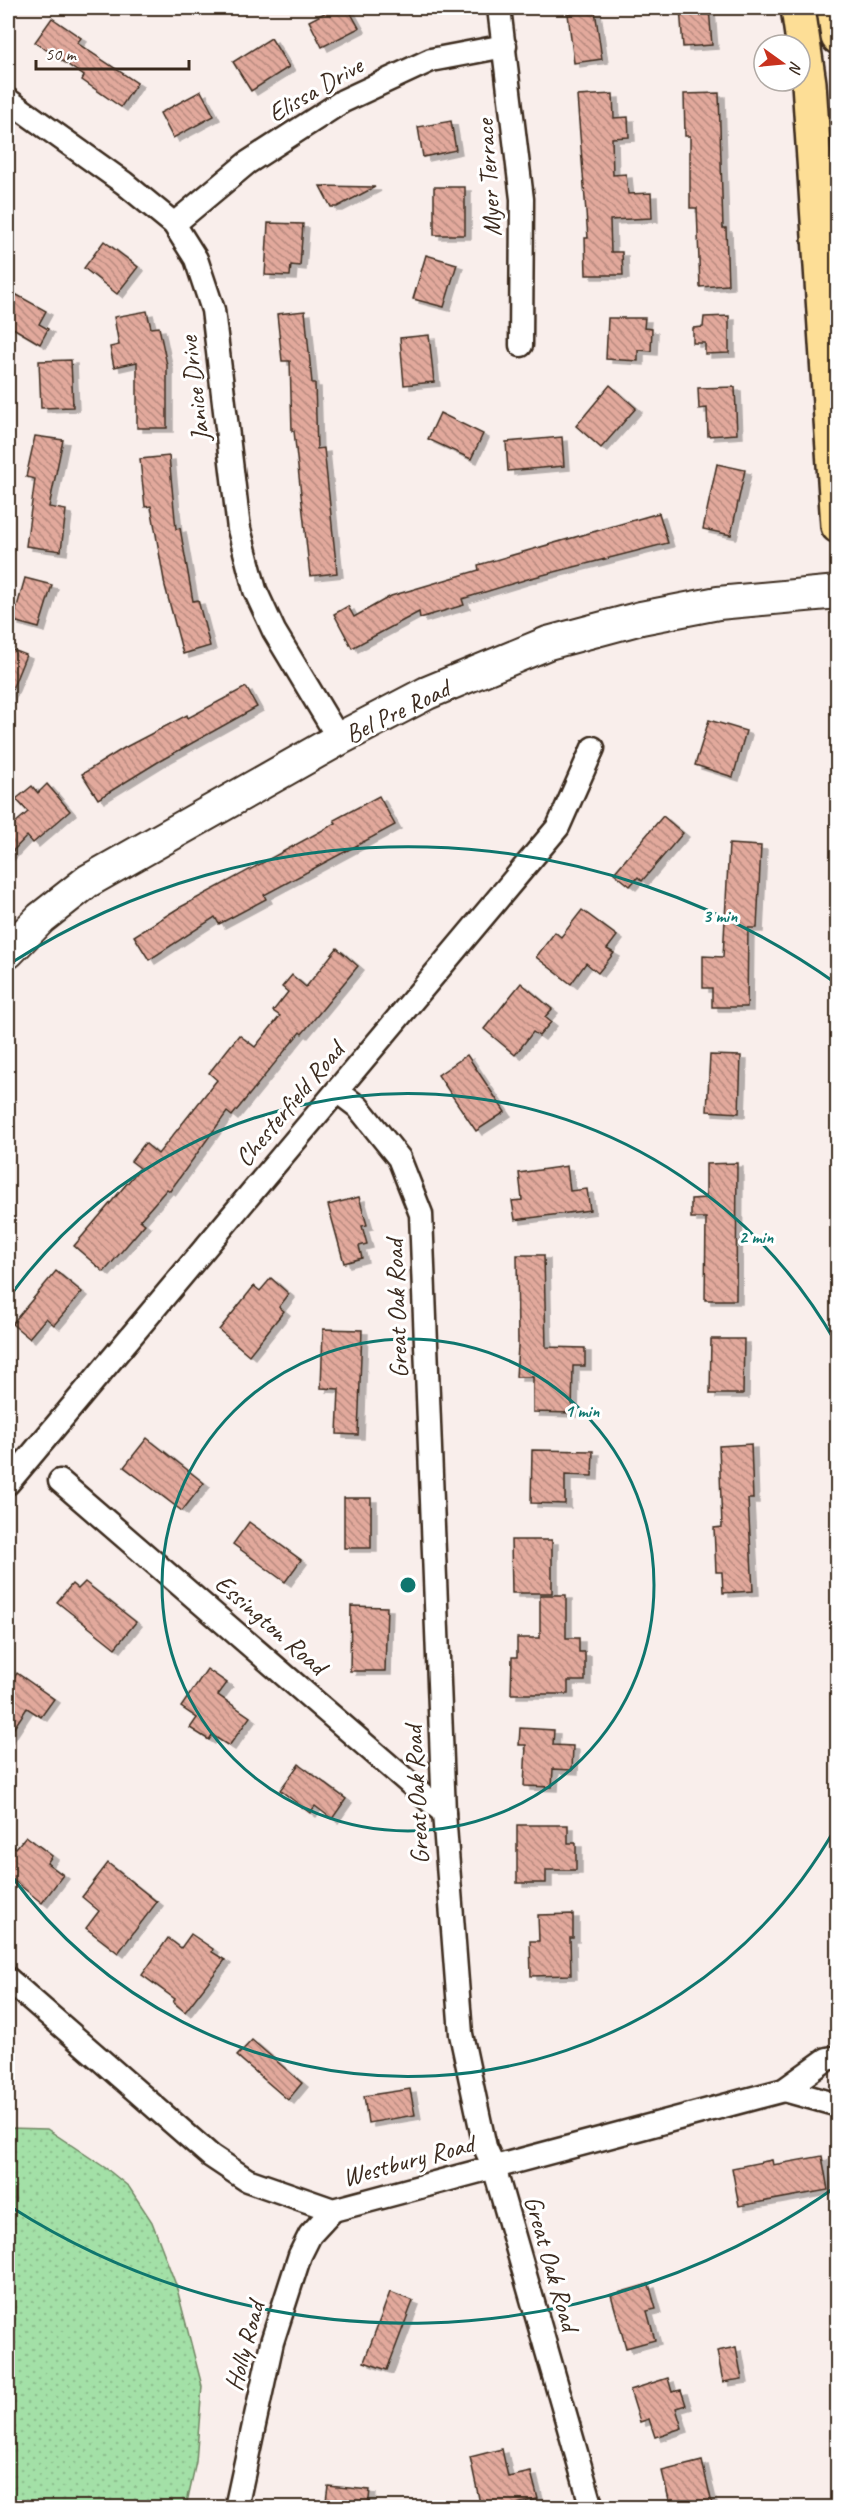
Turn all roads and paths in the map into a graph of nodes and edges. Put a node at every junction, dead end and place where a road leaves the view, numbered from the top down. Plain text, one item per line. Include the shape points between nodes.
1 (499, 8) edge
2 (798, 8) edge
3 (834, 8) edge
4 (837, 37) edge
5 (505, 46) junction
6 (8, 100) edge
7 (174, 224) junction
8 (521, 345) dead end
9 (837, 526) edge
10 (837, 592) edge
11 (339, 739) junction
12 (593, 748) dead end
13 (8, 952) edge
14 (337, 1091) junction
15 (60, 1481) dead end
16 (8, 1483) edge
17 (444, 1813) junction
18 (8, 1979) edge
19 (837, 2057) edge
20 (784, 2090) junction
21 (837, 2105) edge
22 (494, 2167) junction
23 (333, 2210) junction
24 (236, 2508) edge
25 (592, 2508) edge

1 - 5 street, Myer Terrace
2 - 9 main road via 810,94
3 - 4 main road
5 - 7 street, Elissa Drive via 431,60 343,101 247,164
5 - 8 street, Myer Terrace via 522,199
6 - 7 street, Janice Drive
7 - 11 street, Janice Drive via 196,259 213,310 239,529 255,590 274,631
10 - 11 main road, Bel Pre Road via 718,603 641,618 548,644 427,693
11 - 13 main road, Bel Pre Road via 88,881 41,918
12 - 14 street, Chesterfield Road via 558,827
14 - 16 street, Chesterfield Road
14 - 17 street, Great Oak Road via 358,1107 399,1158 421,1214
15 - 17 street, Essington Road
17 - 22 street, Great Oak Road via 461,2034 485,2147
18 - 23 street, Westbury Road via 211,2156 247,2180
19 - 20 street, Westbury Road via 827,2059
20 - 21 street
20 - 22 street, Westbury Road
22 - 23 street, Westbury Road
22 - 25 street, Great Oak Road
23 - 24 street, Holly Road via 310,2235 300,2255 272,2342

